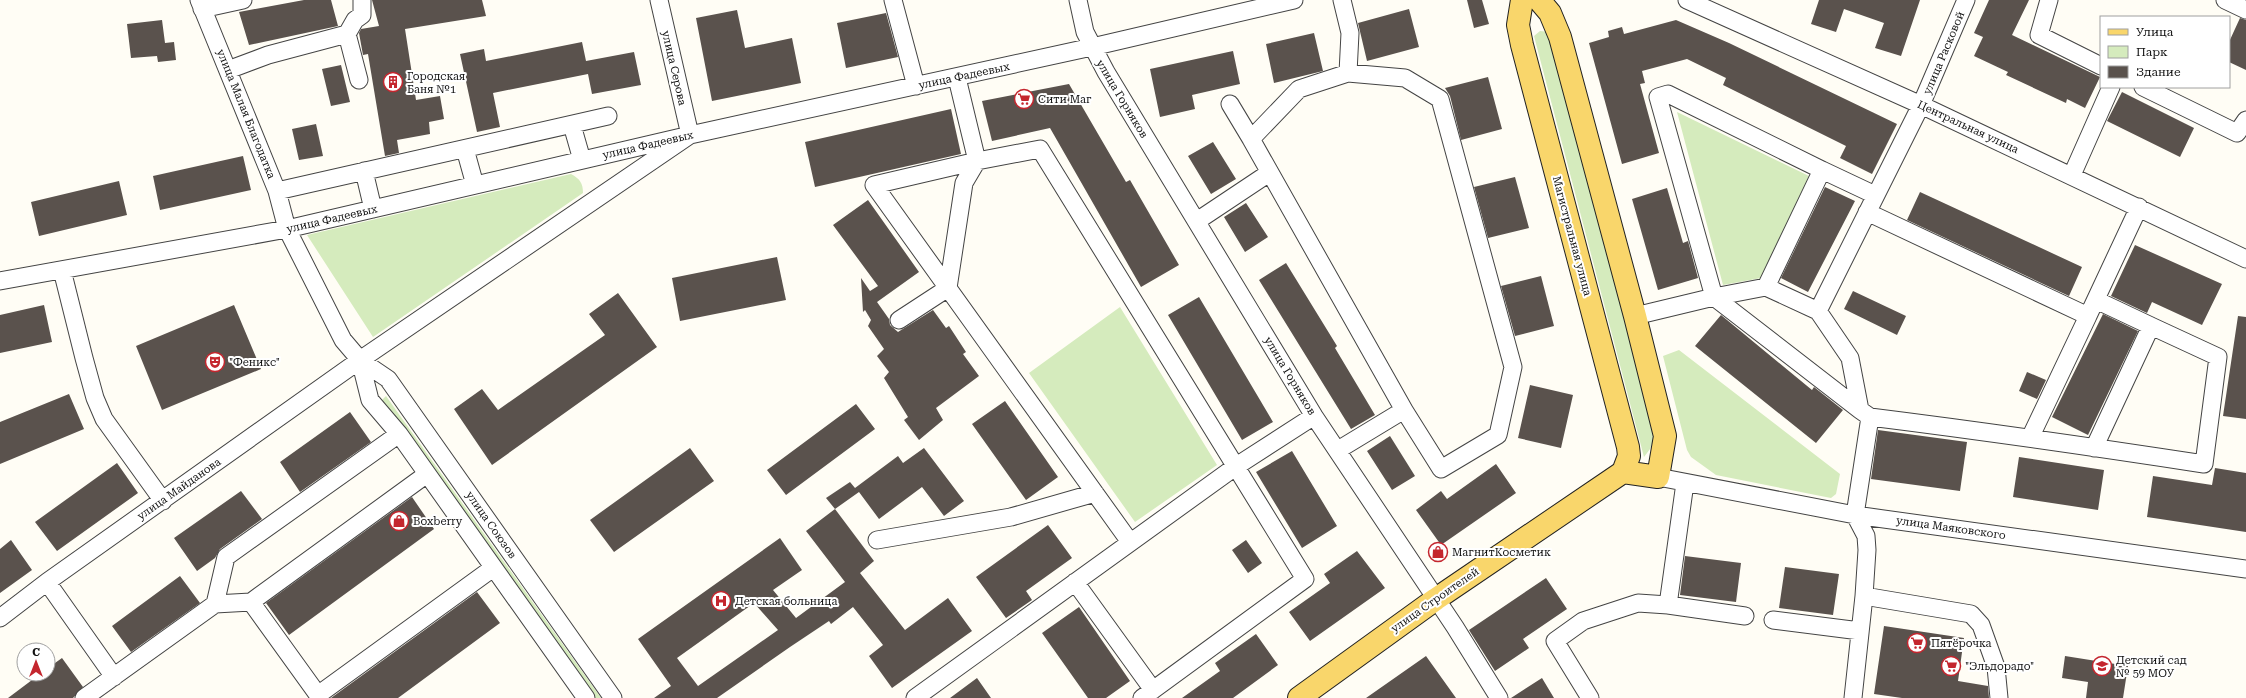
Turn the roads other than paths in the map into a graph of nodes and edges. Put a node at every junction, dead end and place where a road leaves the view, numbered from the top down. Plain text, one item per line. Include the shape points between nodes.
1 (243, 0) edge
2 (362, 0) edge
3 (659, 0) edge
4 (893, 0) edge
5 (1078, 0) edge
6 (1294, 0) edge
7 (1342, 0) edge
8 (1522, 0) edge
9 (1688, 0) edge
10 (1966, 0) edge
11 (2049, 0) edge
12 (2225, 0) edge
13 (200, 4) edge
14 (1544, 6) edge
15 (2246, 10) edge
16 (347, 34) junction
17 (1092, 47) junction
18 (2100, 66) edge
19 (228, 70) junction
20 (1348, 72) junction
21 (957, 78) junction
22 (359, 80) dead end
23 (916, 86) junction
24 (2112, 88) edge
25 (2145, 88) edge
26 (1230, 104) dead end
27 (1921, 105) junction
28 (608, 116) dead end
29 (2246, 120) edge
30 (572, 125) junction
31 (690, 135) junction
32 (1251, 139) junction
33 (465, 148) junction
34 (582, 160) junction
35 (977, 161) junction
36 (1822, 170) junction
37 (364, 171) junction
38 (1269, 173) junction
39 (2072, 175) junction
40 (475, 185) junction
41 (277, 191) junction
42 (1874, 195) junction
43 (2138, 207) junction
44 (373, 209) junction
45 (1867, 212) junction
46 (1197, 221) junction
47 (287, 230) junction
48 (2246, 259) edge
49 (62, 270) junction
50 (0, 281) edge
51 (1766, 287) junction
52 (948, 288) junction
53 (1714, 297) junction
54 (2096, 300) junction
55 (1818, 311) junction
56 (1635, 316) junction
57 (2088, 316) junction
58 (899, 320) dead end
59 (2151, 326) junction
60 (360, 360) junction
61 (1404, 410) junction
62 (1865, 414) junction
63 (1314, 416) junction
64 (399, 434) junction
65 (2030, 438) junction
66 (2094, 448) junction
67 (1338, 450) junction
68 (1235, 467) junction
69 (1623, 472) junction
70 (427, 474) junction
71 (1658, 477) junction
72 (1685, 483) junction
73 (1095, 493) junction
74 (163, 501) junction
75 (1855, 515) junction
76 (877, 540) dead end
77 (1130, 542) junction
78 (493, 568) junction
79 (2246, 569) edge
80 (47, 582) junction
81 (1075, 582) junction
82 (1864, 596) junction
83 (1436, 599) junction
84 (251, 602) junction
85 (215, 604) junction
86 (1668, 605) junction
87 (1745, 616) dead end
88 (0, 618) edge
89 (1773, 620) dead end
90 (1860, 630) junction
91 (114, 677) junction
92 (1147, 694) edge
93 (919, 697) edge
94 (84, 698) edge
95 (586, 698) edge
96 (613, 698) edge
97 (1299, 698) edge
98 (1499, 698) edge
99 (1590, 698) edge
100 (1853, 698) edge
101 (1999, 698) edge

1 - 13 street
2 - 16 street via 362,15 355,20
3 - 31 street, улица Серова
4 - 23 street
5 - 17 street, улица Горняков via 1085,32
6 - 17 street, улица Фадеевых
7 - 20 street via 1350,33
8 - 69 main road, Магистральная улица via 1518,26 1522,45 1630,456
9 - 27 street, Центральная улица
10 - 27 street, улица Расковой
11 - 18 street via 2039,35
12 - 15 street
13 - 19 street, улица Малая Благодатка
14 - 56 main road via 1560,37
16 - 19 street via 268,55
16 - 22 street
17 - 21 street, улица Фадеевых
17 - 46 street, улица Горняков
19 - 41 street, улица Малая Благодатка
20 - 32 street via 1299,89
20 - 61 street via 1405,78 1440,99 1513,367 1498,435 1441,469
21 - 23 street, улица Фадеевых
21 - 35 street
23 - 31 street, улица Фадеевых
24 - 39 street
25 - 29 street via 2237,133
26 - 32 street
27 - 39 street, Центральная улица
27 - 42 street, улица Расковой
28 - 30 street
30 - 33 street
30 - 34 street
31 - 34 street, улица Фадеевых
31 - 60 street, улица Майданова
32 - 38 street
33 - 37 street
33 - 40 street
34 - 40 street, улица Фадеевых
35 - 52 street via 964,183
35 - 52 street via 874,185
35 - 68 street via 1040,148
36 - 42 street
36 - 51 street
36 - 53 street via 1668,94 1658,97
37 - 41 street
37 - 44 street
38 - 46 street
38 - 61 street
39 - 43 street, Центральная улица
40 - 44 street, улица Фадеевых
41 - 47 street, улица Малая Благодатка
42 - 45 street, улица Расковой
43 - 48 street, Центральная улица
43 - 54 street
44 - 47 street, улица Фадеевых
45 - 55 street, улица Расковой
45 - 57 street
46 - 63 street, улица Горняков
47 - 49 street, улица Фадеевых
47 - 60 street, улица Союзов via 344,340
49 - 50 street, улица Фадеевых
49 - 74 street via 88,371 104,419
51 - 53 street
51 - 55 street
52 - 58 street
52 - 73 street
53 - 56 street
53 - 62 street
54 - 57 street
54 - 59 street
55 - 62 street via 1850,358
56 - 71 main road via 1665,436
57 - 65 street
59 - 66 street
59 - 66 street via 2218,357 2204,464
60 - 64 street, улица Союзов via 370,400
60 - 74 street, улица Майданова
60 - 96 street, улица Союзов via 388,379
61 - 67 street
62 - 65 street
62 - 75 street
63 - 67 street, улица Горняков
63 - 68 street
64 - 70 street, улица Союзов
64 - 85 street via 226,557
65 - 66 street
67 - 83 street, улица Горняков
68 - 77 street
68 - 92 street via 1305,578
69 - 71 main road
69 - 83 main road, улица Строителей
70 - 78 street, улица Союзов
70 - 84 street
71 - 72 street, улица Маяковского
72 - 75 street, улица Маяковского
72 - 86 street
73 - 76 street via 1011,517
73 - 77 street
74 - 80 street, улица Майданова
75 - 79 street, улица Маяковского
75 - 82 street via 1866,536
77 - 81 street
78 - 84 street via 318,695
78 - 95 street, улица Союзов
80 - 88 street, улица Майданова
80 - 91 street
81 - 92 street
81 - 93 street
82 - 90 street
82 - 101 street via 1971,614 1981,625 1996,667
83 - 97 main road, улица Строителей
83 - 98 street, улица Горняков
84 - 85 street
85 - 91 street
86 - 87 street
86 - 99 street via 1638,603 1596,616 1583,621 1555,641
89 - 90 street
90 - 100 street
91 - 94 street

